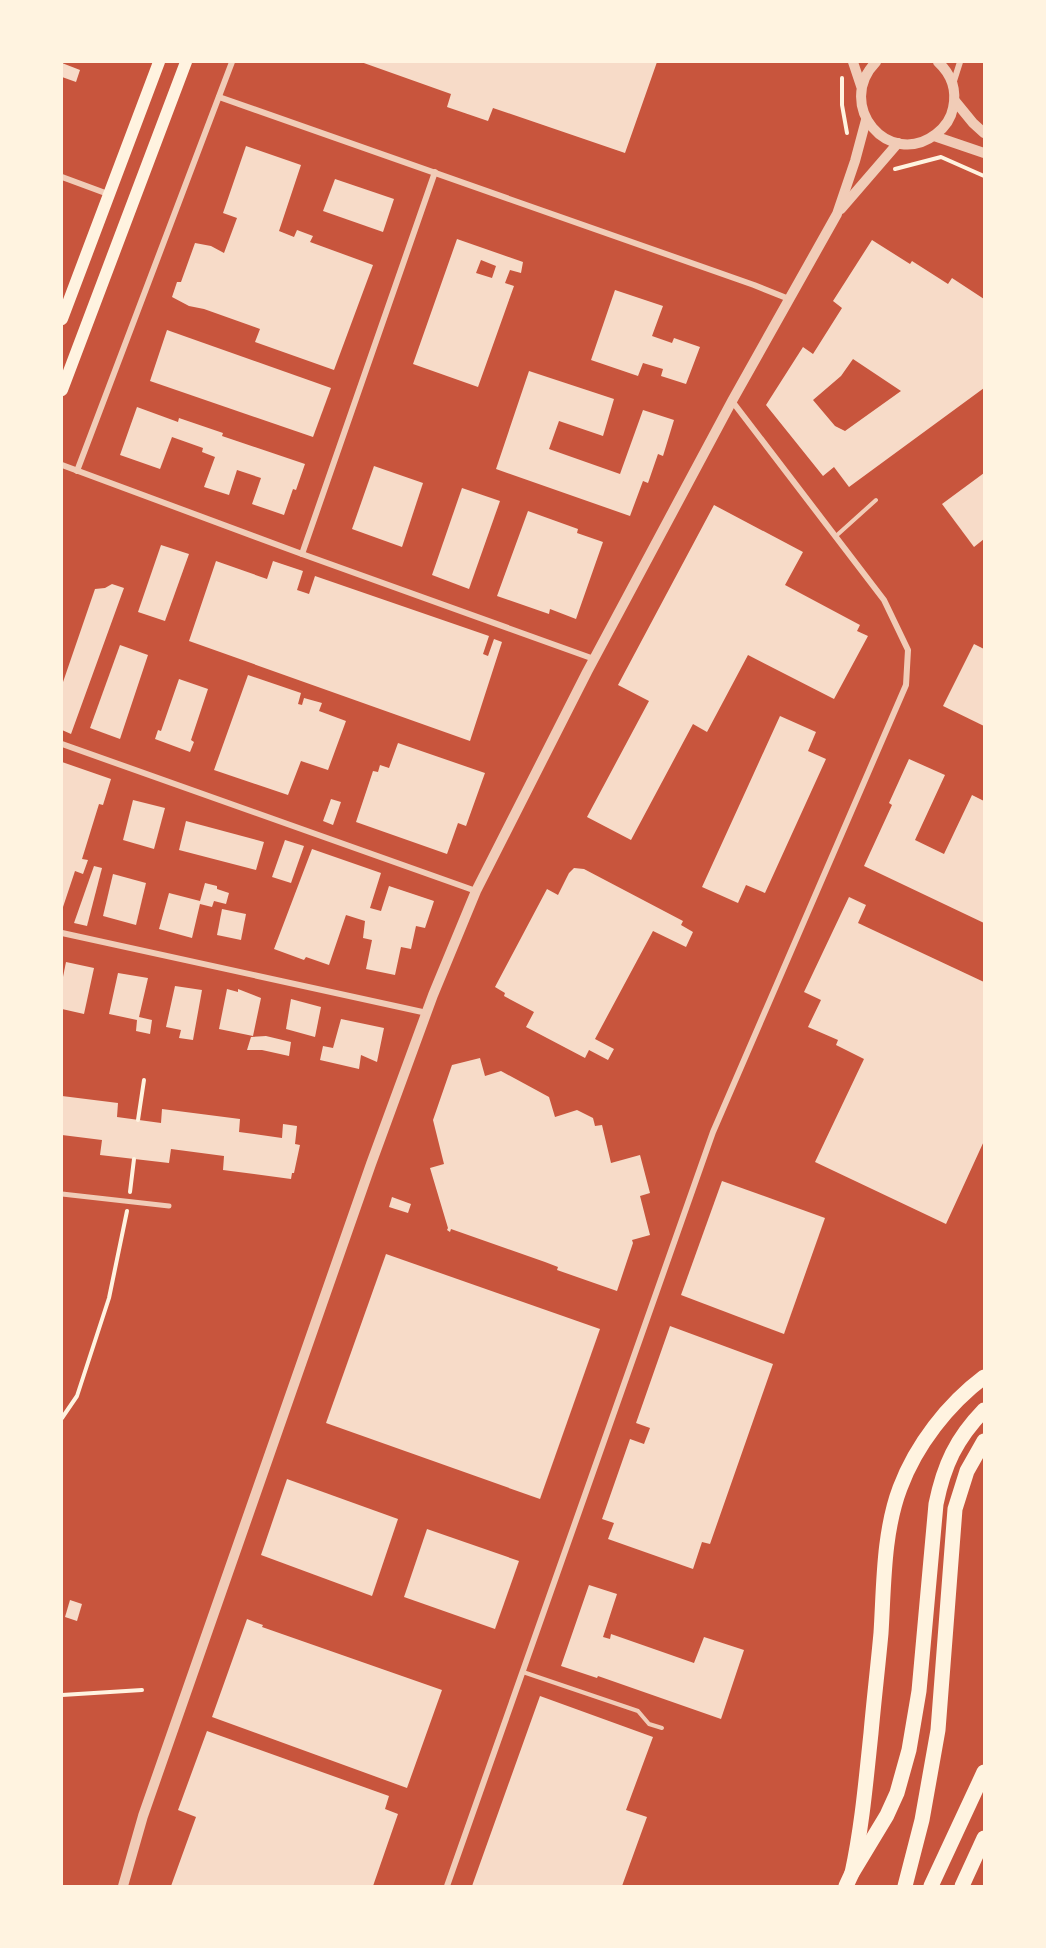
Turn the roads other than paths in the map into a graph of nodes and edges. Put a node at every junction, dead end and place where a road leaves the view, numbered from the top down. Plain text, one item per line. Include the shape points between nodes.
1 (159, 62) edge
2 (186, 62) edge
3 (232, 62) edge
4 (852, 62) edge
5 (876, 62) edge
6 (938, 62) edge
7 (960, 62) edge
8 (953, 84) junction
9 (861, 86) junction
10 (219, 97) junction
11 (955, 101) junction
12 (866, 120) junction
13 (984, 133) edge
14 (934, 136) junction
15 (898, 143) junction
16 (984, 153) edge
17 (435, 172) junction
18 (62, 177) edge
19 (108, 195) junction
20 (837, 214) junction
21 (789, 299) junction
22 (62, 319) edge
23 (62, 390) edge
24 (732, 401) junction
25 (62, 465) edge
26 (77, 471) junction
27 (876, 500) dead end
28 (835, 537) junction
29 (302, 554) junction
30 (594, 659) junction
31 (62, 744) edge
32 (476, 891) junction
33 (62, 933) edge
34 (427, 1013) junction
35 (62, 1194) edge
36 (169, 1206) dead end
37 (984, 1377) edge
38 (984, 1410) edge
39 (984, 1441) edge
40 (522, 1672) junction
41 (662, 1728) dead end
42 (984, 1772) edge
43 (984, 1838) edge
44 (848, 1883) edge
45 (123, 1887) edge
46 (447, 1887) edge
47 (905, 1887) edge
48 (931, 1887) edge
49 (962, 1887) edge

1 - 19 main road
2 - 23 main road
3 - 10 street
4 - 9 street
5 - 9 street
6 - 8 street
7 - 8 street
8 - 11 street
9 - 12 street via 860,102
10 - 17 street
10 - 26 street
11 - 13 street
11 - 14 street via 948,121
12 - 15 street via 880,135
12 - 20 street
14 - 15 street via 917,143
14 - 16 street
15 - 20 street
17 - 21 street
17 - 29 street
18 - 19 street
19 - 22 main road
20 - 21 street
21 - 24 street
24 - 28 street
24 - 30 street
25 - 26 street
26 - 29 street
27 - 28 lane
28 - 40 street via 884,600 908,650 906,685 713,1132
29 - 30 street
30 - 32 street
31 - 32 street
32 - 34 street
33 - 34 street
34 - 45 street via 147,1805
35 - 36 street
37 - 44 highway via 940,1421 915,1456 899,1489 886,1563 878,1675 858,1845
38 - 44 highway via 964,1433 942,1475 909,1750 887,1815
39 - 47 highway via 967,1471 955,1509 938,1730
40 - 41 lane via 638,1711 650,1724
40 - 46 street
42 - 48 highway
43 - 49 highway

